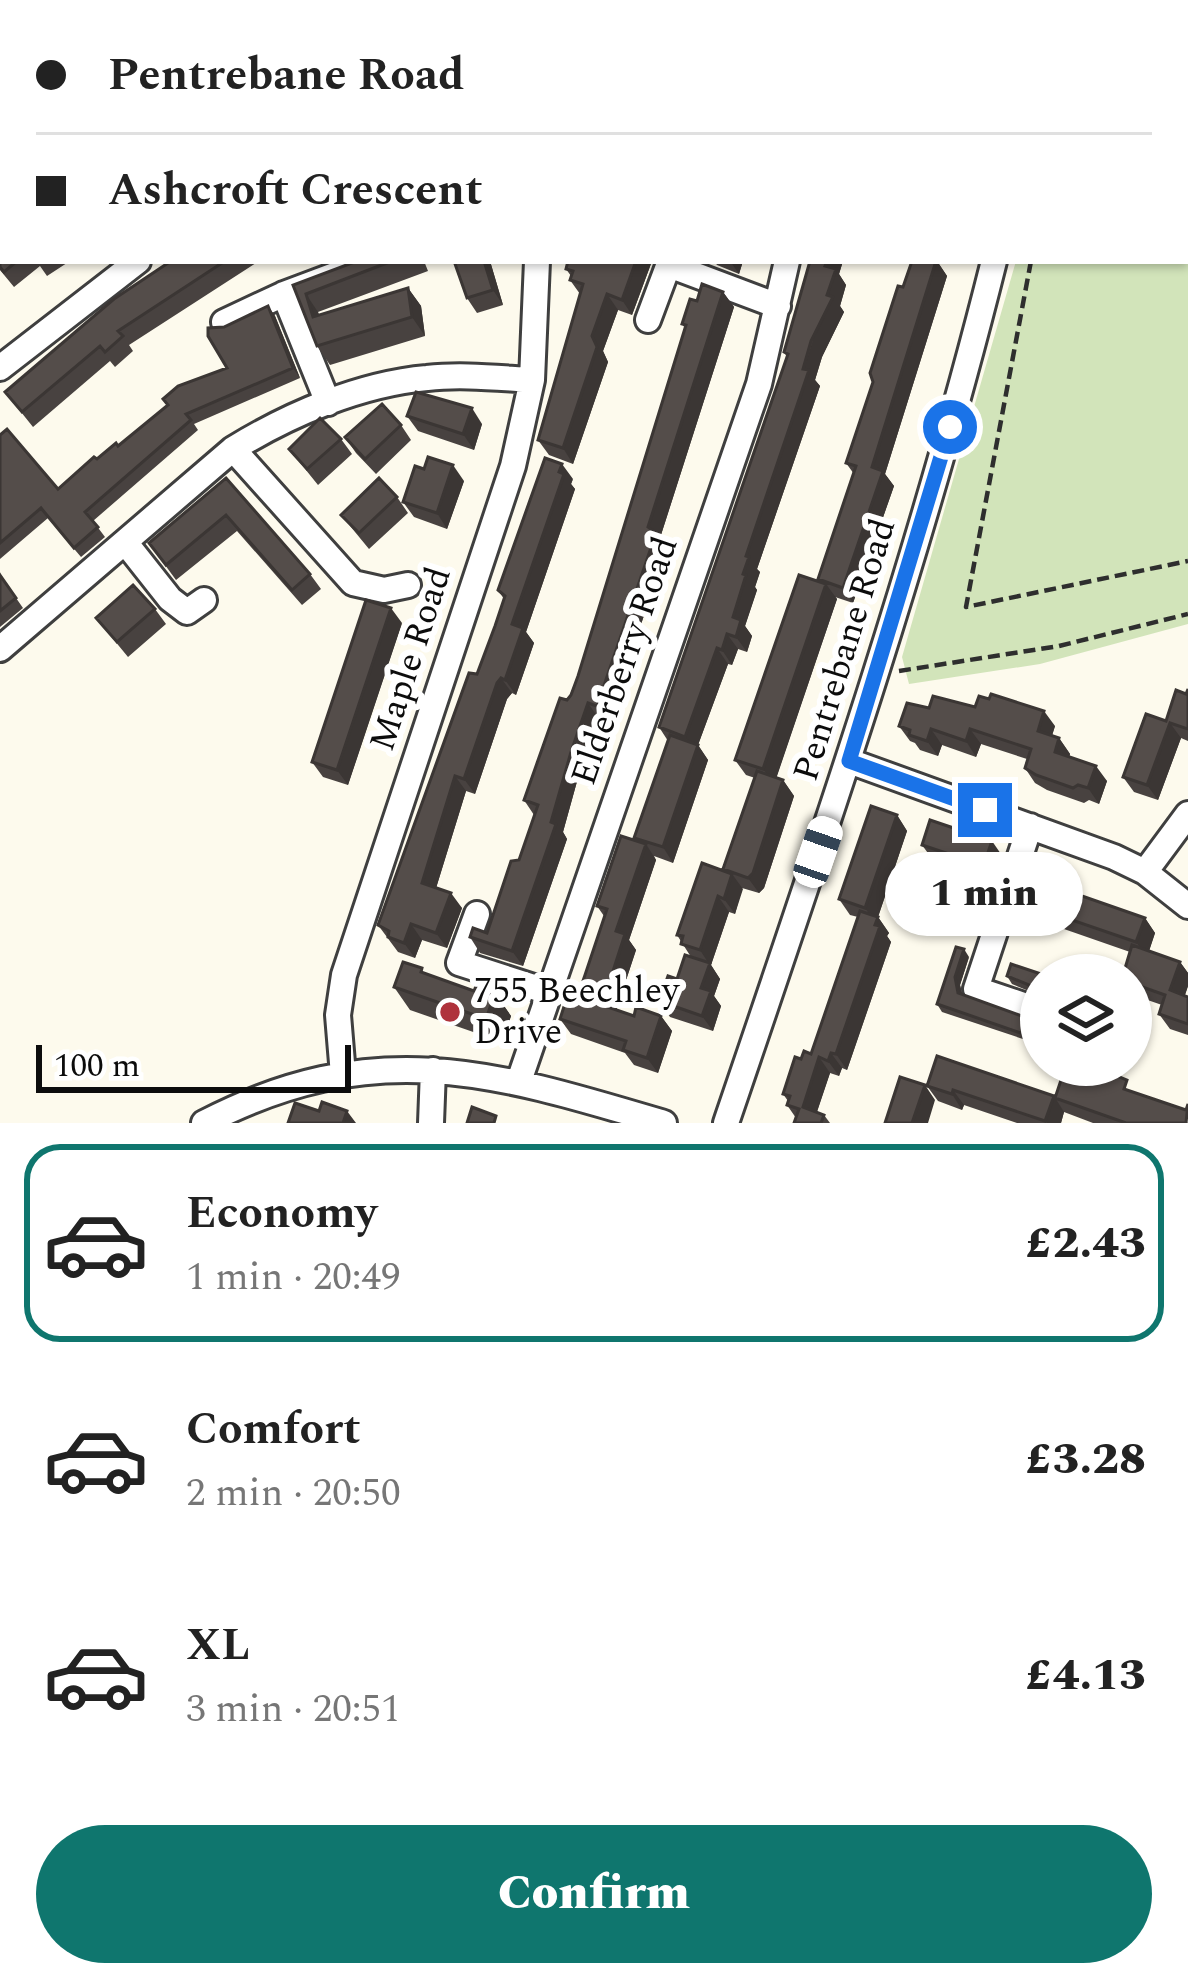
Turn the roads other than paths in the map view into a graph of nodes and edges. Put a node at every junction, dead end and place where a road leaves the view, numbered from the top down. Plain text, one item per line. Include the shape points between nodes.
1 (134, 264) edge
2 (364, 264) edge
3 (537, 264) edge
4 (670, 264) edge
5 (673, 264) edge
6 (787, 264) edge
7 (993, 264) edge
8 (284, 294) junction
9 (778, 306) junction
10 (648, 320) dead end
11 (224, 322) edge
12 (0, 368) edge
13 (532, 380) junction
14 (328, 403) junction
15 (233, 449) junction
16 (130, 537) junction
17 (409, 585) dead end
18 (204, 600) dead end
19 (0, 650) edge
20 (849, 761) junction
21 (1188, 814) edge
22 (1030, 826) junction
23 (1145, 872) junction
24 (1188, 906) edge
25 (477, 914) dead end
26 (549, 992) junction
27 (1020, 1004) edge
28 (433, 1070) junction
29 (343, 1075) junction
30 (519, 1081) junction
31 (204, 1123) edge
32 (431, 1123) edge
33 (664, 1123) edge
34 (726, 1123) edge

1 - 12 street
2 - 8 street
3 - 13 street, Maple Road
4 - 10 street
5 - 9 street
6 - 9 street, Elderberry Road
7 - 20 street, Pentrebane Road
8 - 11 street
8 - 14 street
9 - 26 street, Elderberry Road via 760,384
13 - 14 street via 426,378
13 - 29 street, Maple Road via 512,466 344,975
14 - 15 street
15 - 16 street
15 - 17 street via 353,583
16 - 18 street via 170,599 188,612
16 - 19 street
20 - 22 street
20 - 34 street, Pentrebane Road
21 - 23 street
22 - 23 street
22 - 27 street via 976,989
23 - 24 street
25 - 26 street via 459,963
26 - 30 street, Elderberry Road
28 - 29 street
28 - 30 street
28 - 32 street
29 - 31 street via 284,1089
30 - 33 street

